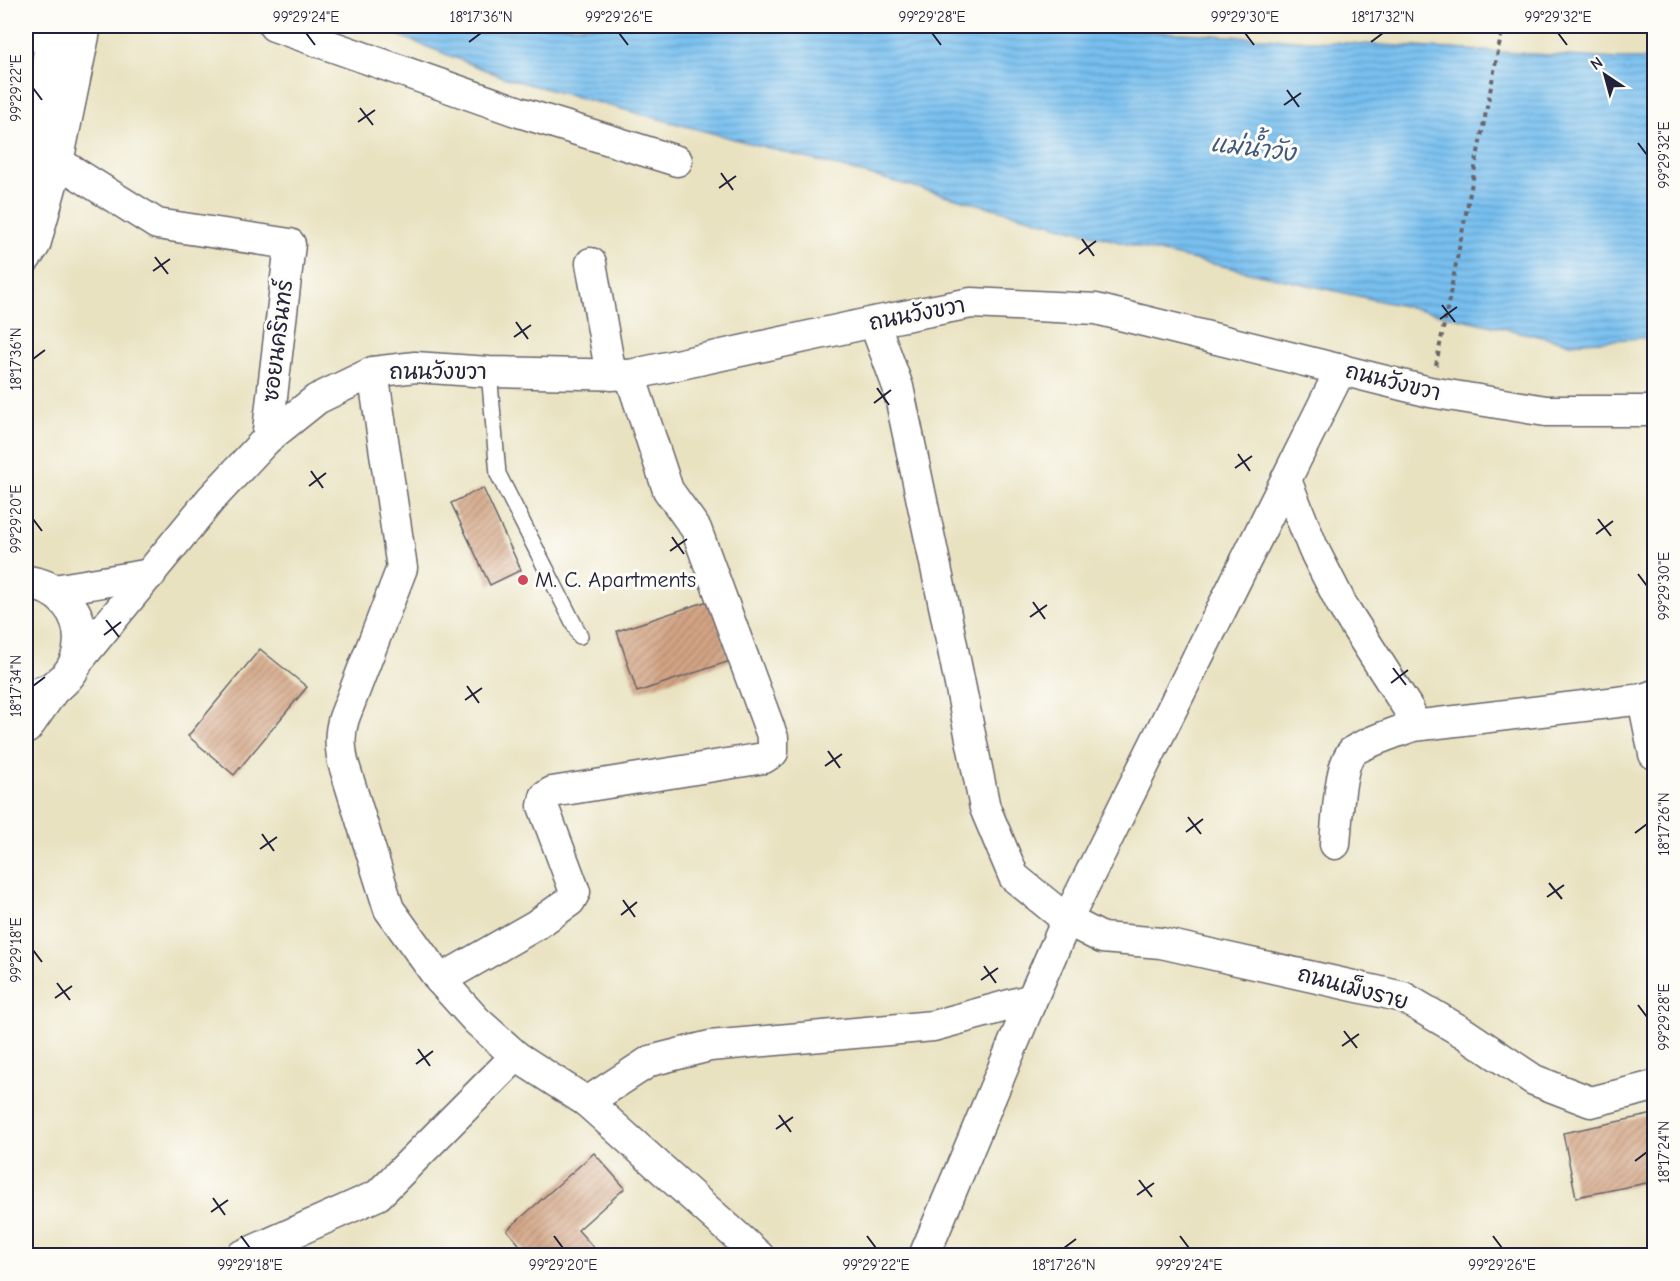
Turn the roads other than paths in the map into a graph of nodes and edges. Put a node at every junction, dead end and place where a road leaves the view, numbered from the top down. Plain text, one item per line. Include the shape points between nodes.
1 (28, 26) edge
2 (55, 26) edge
3 (86, 26) edge
4 (274, 26) edge
5 (26, 38) edge
6 (677, 161) dead end
7 (58, 162) junction
8 (26, 186) edge
9 (26, 258) edge
10 (591, 263) dead end
11 (874, 322) junction
12 (1341, 369) junction
13 (373, 372) junction
14 (489, 372) junction
15 (620, 375) junction
16 (1654, 411) edge
17 (267, 439) junction
18 (1286, 480) junction
19 (151, 574) junction
20 (40, 586) edge
21 (580, 636) dead end
22 (51, 683) edge
23 (1649, 697) edge
24 (1413, 726) junction
25 (26, 727) edge
26 (1654, 754) edge
27 (1335, 844) dead end
28 (1067, 920) junction
29 (440, 980) junction
30 (1032, 999) junction
31 (516, 1056) junction
32 (1654, 1086) edge
33 (587, 1102) junction
34 (241, 1256) edge
35 (759, 1256) edge
36 (924, 1256) edge

1 - 5 street
2 - 8 street
3 - 7 street
4 - 6 street via 519,112
7 - 9 street via 36,245
7 - 17 street, ซอยนครินทร์ via 157,224 290,244
10 - 15 street
11 - 12 street, ถนนวังขวา via 971,303 1096,309
11 - 15 street, ถนนวังขวา
11 - 28 street, ถนนเม็งราย via 898,387 985,807 1014,877
12 - 16 street, ถนนวังขวา via 1430,392 1546,411
12 - 18 street
13 - 14 street, ถนนวังขวา via 416,367
13 - 17 street, ถนนวังขวา via 317,399
13 - 29 street via 402,568 344,718 339,744 389,909
14 - 15 street, ถนนวังขวา
14 - 21 lane via 498,474
15 - 29 street via 668,490 696,530 772,738 773,752 764,758 552,792 545,797 543,806 575,892 570,901
17 - 19 street, ถนนวังขวา via 217,492
18 - 24 street via 1313,548 1342,605 1409,710
18 - 28 street
19 - 20 street
19 - 22 street
20 - 22 street via 70,605 80,625 80,647
22 - 25 street
23 - 24 street
23 - 26 street
24 - 27 street via 1352,752 1344,766
28 - 30 street
28 - 32 street, ถนนเม็งราย via 1102,938 1161,943 1403,997 1534,1080 1591,1102
29 - 31 street
30 - 33 street via 933,1026 710,1046 650,1061
30 - 36 street
31 - 33 street
31 - 34 street via 378,1195
33 - 35 street

